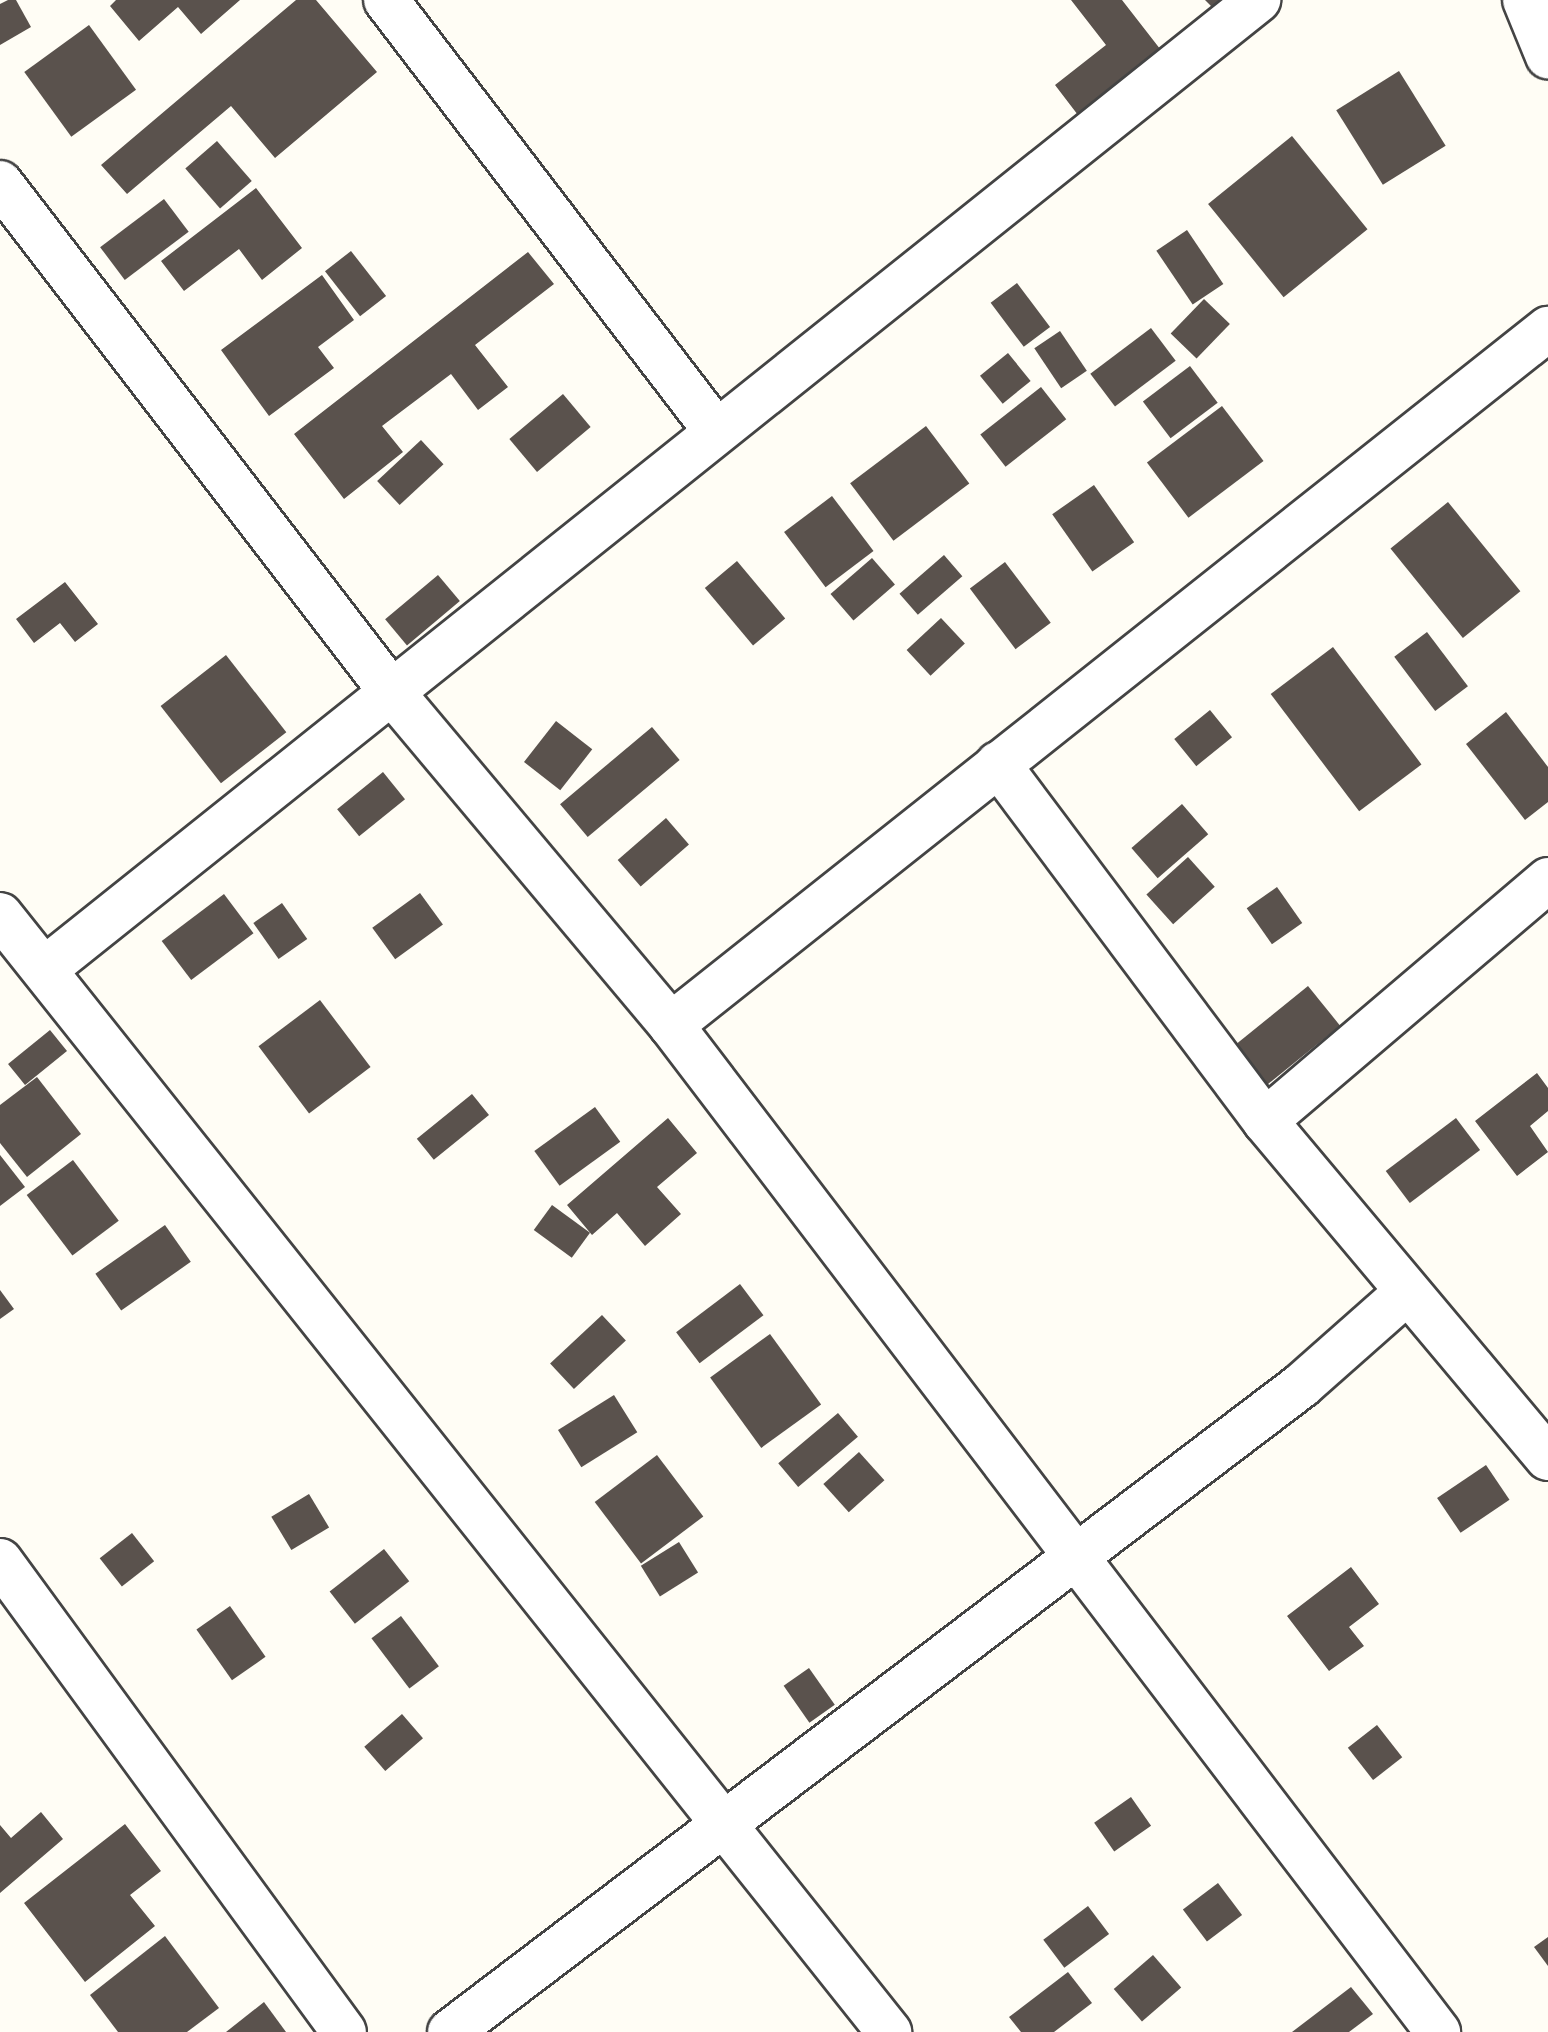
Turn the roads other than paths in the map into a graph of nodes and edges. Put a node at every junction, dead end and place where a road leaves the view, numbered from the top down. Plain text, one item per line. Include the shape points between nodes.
1 (386, 0) edge
2 (1258, 0) edge
3 (1525, 0) edge
4 (1548, 56) edge
5 (0, 183) edge
6 (1548, 329) edge
7 (716, 431) junction
8 (390, 690) junction
9 (998, 764) junction
10 (1548, 880) edge
11 (0, 915) edge
12 (45, 969) junction
13 (671, 1025) junction
14 (1265, 1121) junction
15 (1406, 1293) junction
16 (1548, 1458) edge
17 (1079, 1556) junction
18 (0, 1561) edge
19 (721, 1824) junction
20 (344, 2032) edge
21 (450, 2032) edge
22 (889, 2032) edge
23 (1438, 2032) edge

1 - 7 street
2 - 7 street
3 - 4 street
5 - 8 street
6 - 9 street
7 - 8 street
8 - 12 street
8 - 13 street
9 - 13 street
9 - 14 street
10 - 14 street
11 - 12 street
12 - 19 street
13 - 17 street
14 - 15 street
15 - 16 street
15 - 17 street via 1302,1385
17 - 19 street
17 - 23 street
18 - 20 street
19 - 21 street
19 - 22 street

